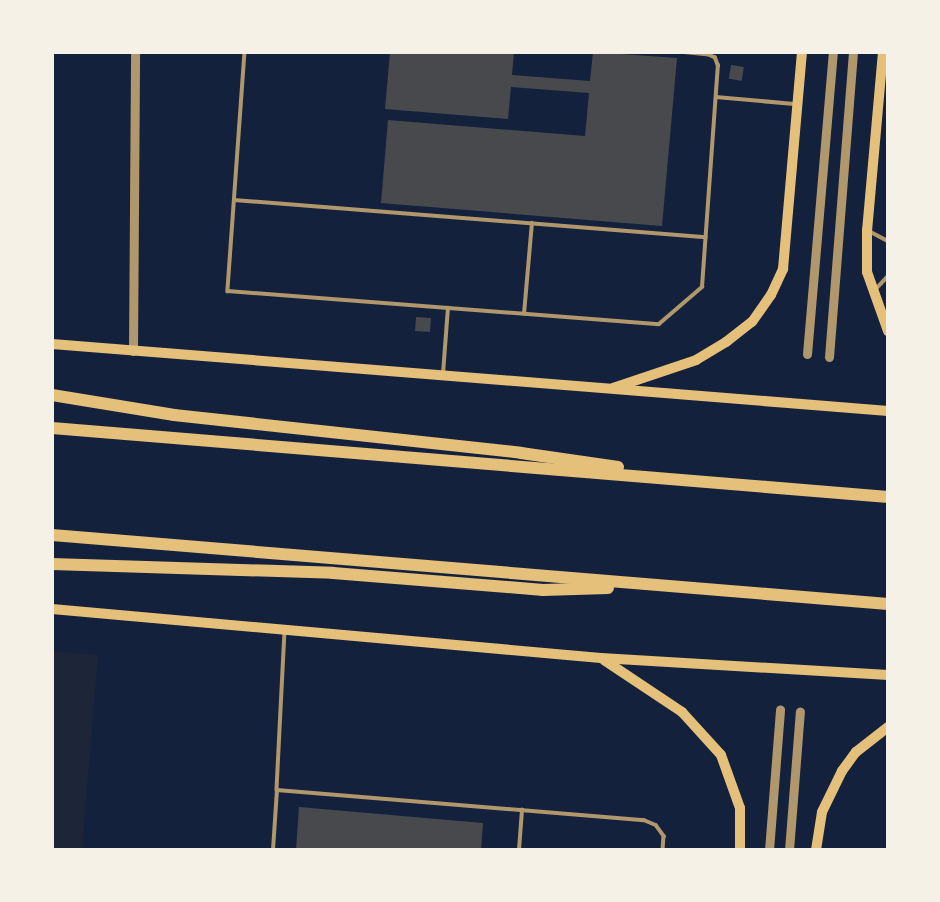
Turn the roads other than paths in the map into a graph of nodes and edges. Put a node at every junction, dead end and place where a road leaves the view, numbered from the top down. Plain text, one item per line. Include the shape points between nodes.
1 (135, 52) edge
2 (246, 52) edge
3 (680, 52) edge
4 (802, 52) edge
5 (833, 52) edge
6 (853, 52) edge
7 (883, 52) edge
8 (716, 97) junction
9 (883, 98) edge
10 (797, 104) junction
11 (234, 200) junction
12 (532, 223) junction
13 (867, 230) junction
14 (705, 237) junction
15 (887, 241) edge
16 (887, 276) edge
17 (874, 292) junction
18 (448, 308) junction
19 (524, 314) junction
20 (887, 331) edge
21 (52, 344) edge
22 (133, 351) junction
23 (807, 354) dead end
24 (829, 357) dead end
25 (443, 376) junction
26 (609, 389) junction
27 (52, 395) edge
28 (887, 411) edge
29 (52, 428) edge
30 (736, 484) junction
31 (887, 497) edge
32 (52, 535) edge
33 (52, 564) edge
34 (668, 586) junction
35 (887, 604) edge
36 (52, 610) edge
37 (286, 629) junction
38 (601, 658) junction
39 (887, 675) edge
40 (780, 709) dead end
41 (800, 710) dead end
42 (887, 727) edge
43 (276, 790) junction
44 (522, 810) junction
45 (273, 849) edge
46 (519, 849) edge
47 (663, 849) edge
48 (740, 849) edge
49 (769, 849) edge
50 (789, 849) edge
51 (816, 849) edge

1 - 22 street
2 - 11 lane
3 - 8 lane via 715,58
4 - 10 main road
5 - 23 street
6 - 24 street
7 - 9 main road
8 - 10 lane
8 - 14 lane
9 - 13 main road
10 - 26 main road via 783,269 771,295 752,322 696,360
11 - 12 lane
11 - 18 lane via 228,291
12 - 14 lane
12 - 19 lane
13 - 15 lane
13 - 17 main road via 867,272
14 - 19 lane via 702,287 659,324
16 - 17 lane
17 - 20 main road
18 - 19 lane
18 - 25 lane
21 - 22 main road
22 - 25 main road
25 - 26 main road
26 - 28 main road
27 - 30 highway via 174,415 521,453
29 - 30 highway
30 - 31 highway
32 - 34 highway
33 - 34 highway via 333,573 543,590
34 - 35 highway
36 - 37 main road
37 - 38 main road
37 - 43 lane
38 - 39 main road
38 - 48 main road via 682,712 721,755 740,808
40 - 49 street
41 - 50 street
42 - 51 main road via 856,752 842,771 822,812
43 - 44 lane
43 - 45 lane
44 - 46 lane
44 - 47 lane via 644,820 656,825 664,836

